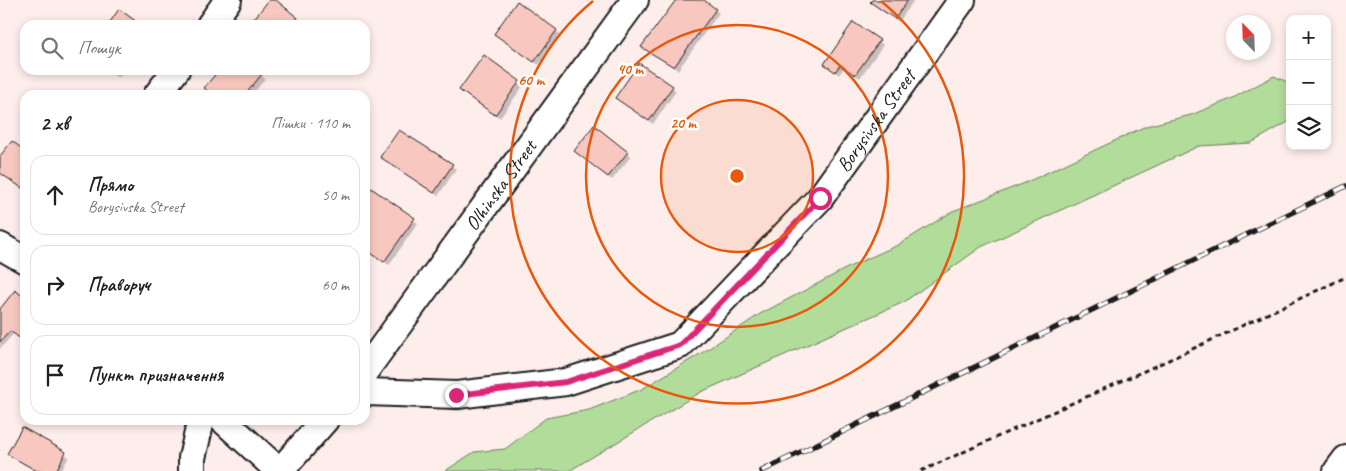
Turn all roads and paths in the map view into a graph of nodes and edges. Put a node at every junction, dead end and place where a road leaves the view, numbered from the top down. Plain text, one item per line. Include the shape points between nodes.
1 (228, 0) edge
2 (635, 0) edge
3 (962, 0) edge
4 (214, 20) edge
5 (172, 75) edge
6 (161, 90) edge
7 (0, 246) edge
8 (20, 257) edge
9 (1346, 277) edge
10 (370, 364) edge
11 (370, 392) edge
12 (200, 425) edge
13 (229, 425) edge
14 (321, 425) edge
15 (1346, 458) edge
16 (192, 471) edge
17 (280, 471) edge
18 (921, 471) edge
19 (1337, 471) edge

1 - 4 street
2 - 10 street, Olhinska Street
3 - 11 street, Borysivska Street via 820,198 680,345 566,382 456,395
5 - 6 street
7 - 8 street
9 - 18 path
12 - 16 street
13 - 17 street
14 - 17 street
15 - 19 street

